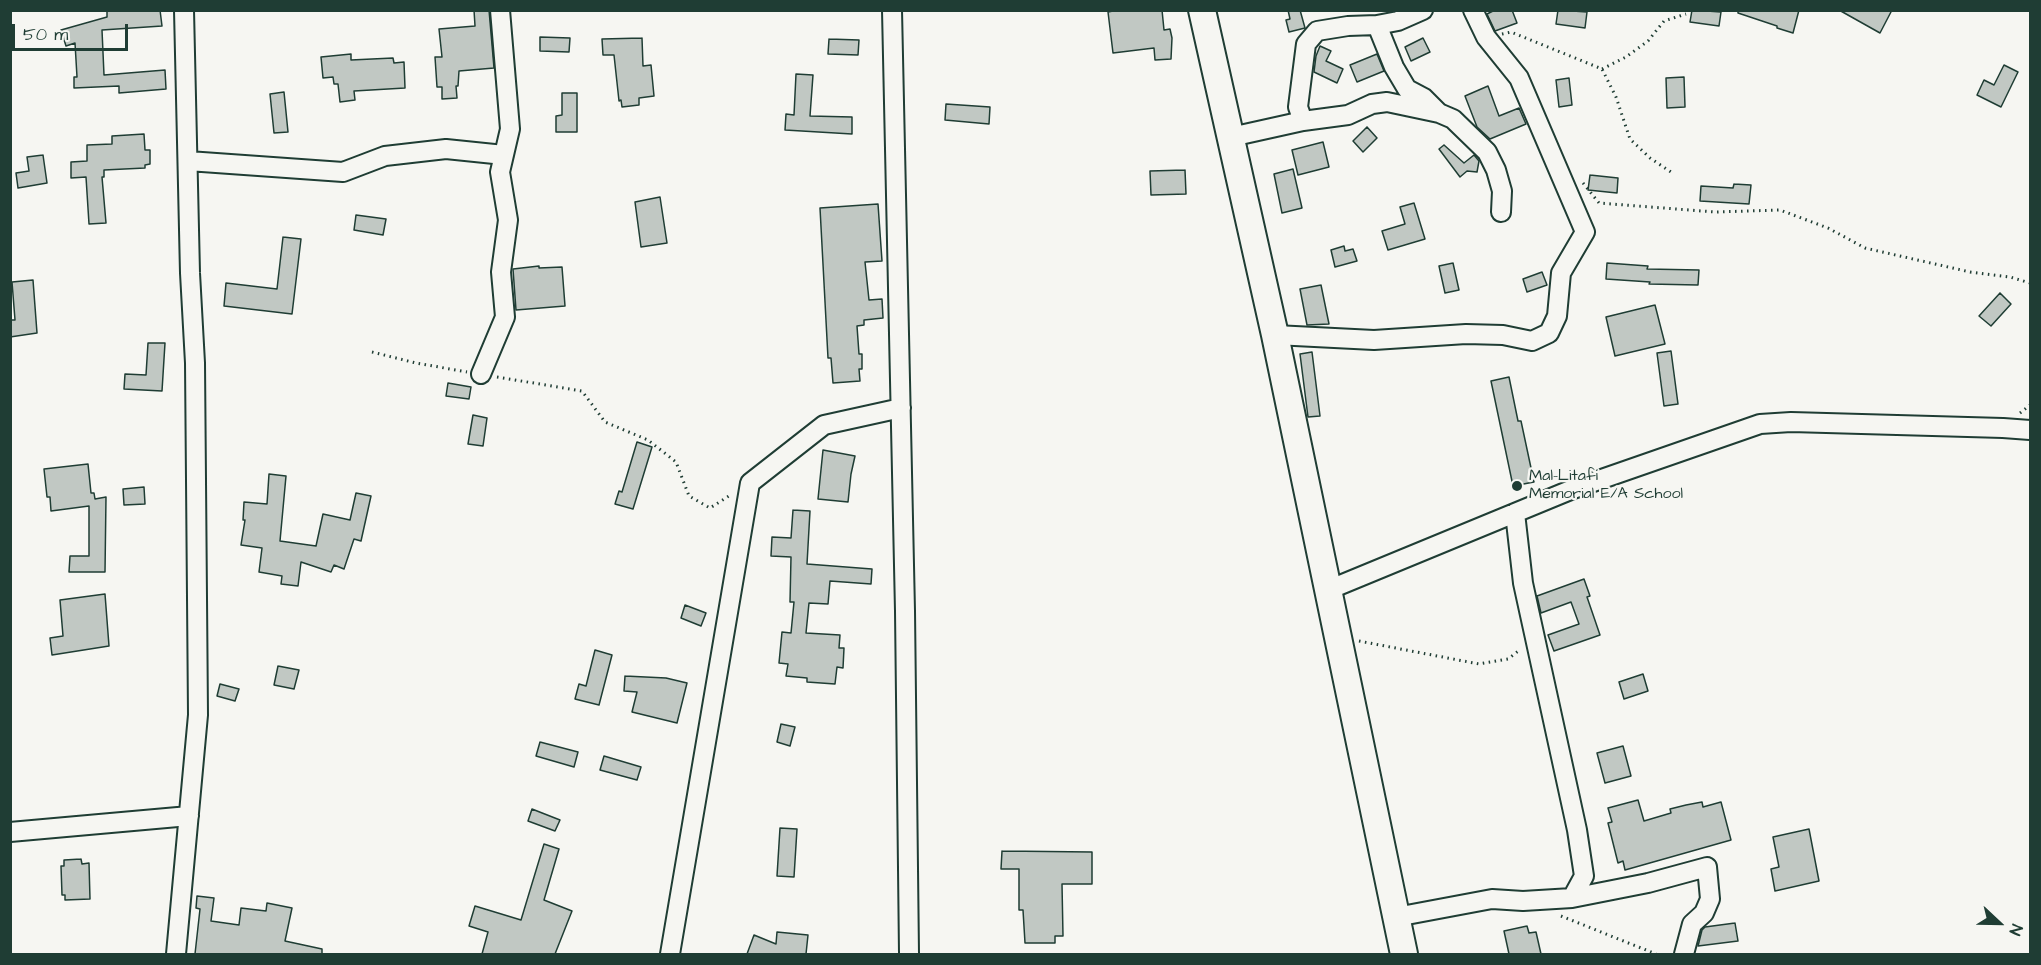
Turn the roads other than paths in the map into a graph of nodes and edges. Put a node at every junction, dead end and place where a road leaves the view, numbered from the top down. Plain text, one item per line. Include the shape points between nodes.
1 (184, 10) edge
2 (500, 10) edge
3 (892, 10) edge
4 (1203, 10) edge
5 (1423, 10) edge
6 (1473, 10) edge
7 (1377, 25) junction
8 (1439, 114) junction
9 (1303, 121) junction
10 (1231, 137) junction
11 (504, 155) junction
12 (188, 161) junction
13 (1501, 212) dead end
14 (1275, 334) junction
15 (481, 374) road end
16 (901, 408) junction
17 (2031, 430) edge
18 (1515, 513) junction
19 (1328, 590) junction
20 (189, 816) junction
21 (10, 832) edge
22 (1572, 898) junction
23 (1396, 917) junction
24 (176, 954) edge
25 (670, 954) edge
26 (909, 954) edge
27 (1404, 954) edge
28 (1684, 954) edge

1 - 12 street
2 - 11 street via 510,129
3 - 16 street
4 - 10 main road
5 - 7 street
6 - 14 street via 1486,37 1519,78 1585,232 1561,273 1557,316 1549,333 1532,341 1503,335 1374,340
7 - 8 street via 1407,89 1424,98
7 - 9 street via 1317,31 1306,44 1298,107
8 - 9 street via 1387,102 1348,115
8 - 13 street via 1453,119 1487,152 1502,191
9 - 10 street
10 - 14 main road
11 - 12 street via 446,149 386,156 343,172
11 - 15 street via 500,172 508,220 501,272 505,317
12 - 20 street via 195,363 198,703
14 - 19 main road
16 - 25 street via 824,425 750,483
16 - 26 street
17 - 18 street via 1760,424
18 - 19 street
18 - 22 street via 1523,583 1584,876
19 - 23 main road
20 - 21 street
20 - 24 street
22 - 23 street via 1492,899
22 - 28 street via 1707,867 1710,899 1704,913 1692,924
23 - 27 main road

